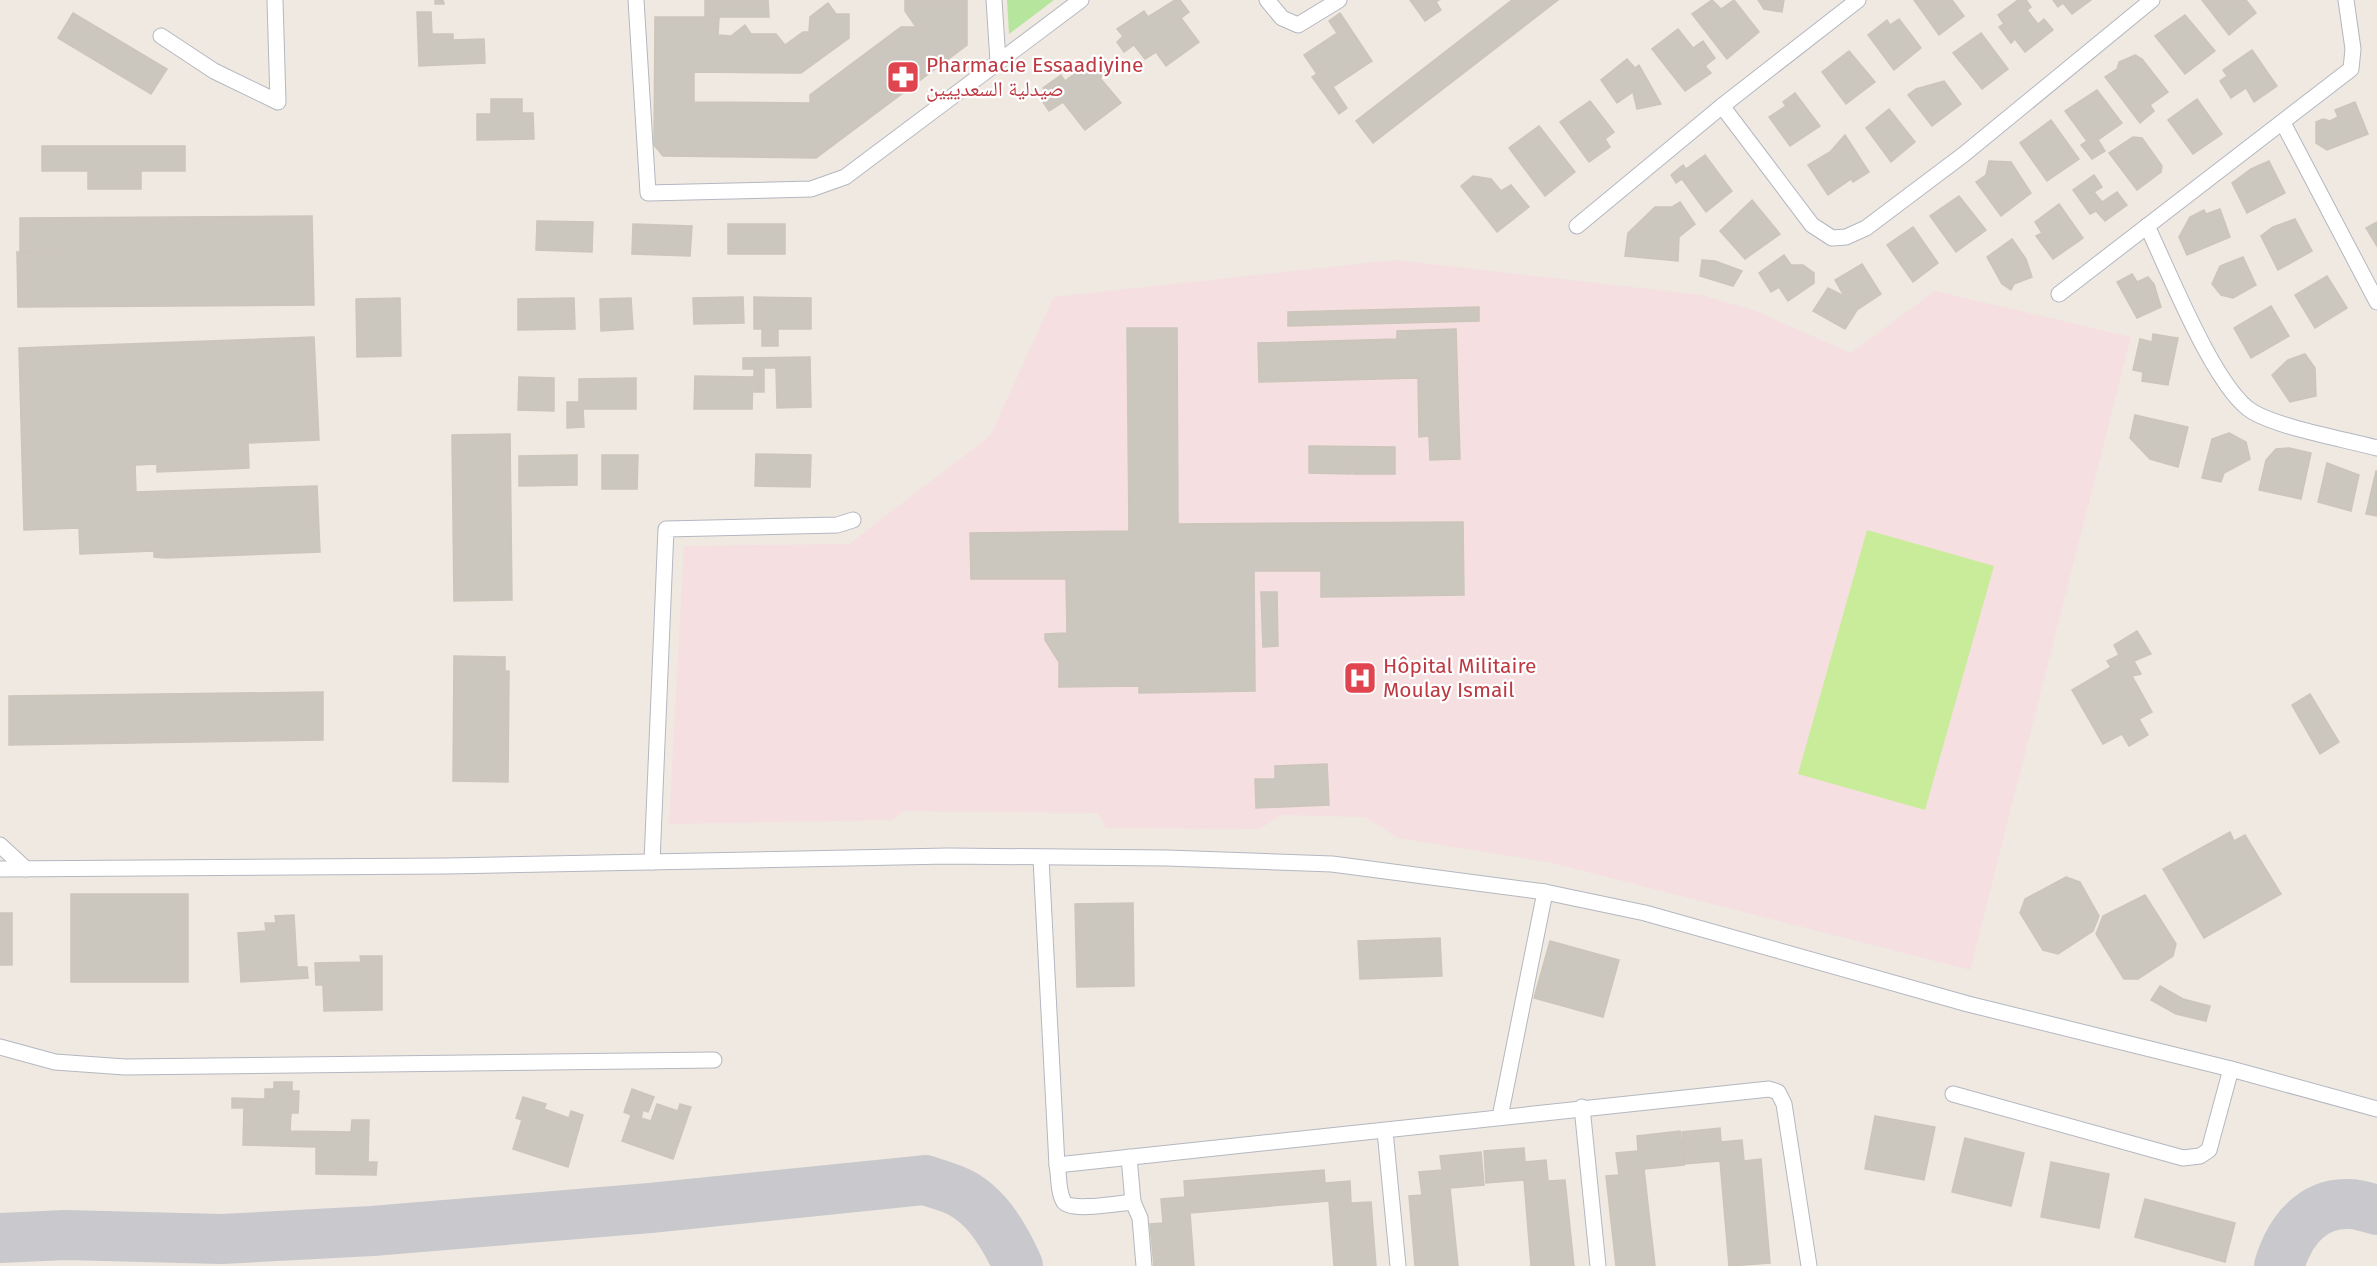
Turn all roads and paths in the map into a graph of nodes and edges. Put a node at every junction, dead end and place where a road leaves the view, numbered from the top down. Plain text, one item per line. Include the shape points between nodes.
1 (275, 0) edge
2 (636, 0) edge
3 (994, 0) edge
4 (1081, 0) edge
5 (1267, 0) edge
6 (1339, 0) edge
7 (1858, 0) edge
8 (2152, 0) edge
9 (2346, 0) edge
10 (161, 36) dead end
11 (998, 61) junction
12 (1722, 106) junction
13 (2283, 123) junction
14 (1577, 226) dead end
15 (2147, 226) junction
16 (2059, 294) dead end
17 (2377, 302) edge
18 (2377, 448) edge
19 (854, 520) dead end
20 (0, 845) edge
21 (1041, 859) junction
22 (652, 862) junction
23 (0, 869) edge
24 (26, 869) junction
25 (1545, 892) junction
26 (0, 1047) edge
27 (714, 1060) dead end
28 (2231, 1069) junction
29 (1953, 1094) dead end
30 (1582, 1107) junction
31 (2377, 1109) edge
32 (1500, 1117) junction
33 (1385, 1131) junction
34 (1129, 1157) junction
35 (1057, 1165) junction
36 (1133, 1202) junction
37 (1144, 1266) edge
38 (1398, 1266) edge
39 (1598, 1266) edge
40 (1809, 1266) edge

1 - 10 street via 278,102 214,71
2 - 11 street via 648,193 811,189 844,177
3 - 11 street
4 - 11 street
5 - 6 street via 1282,18 1298,25
7 - 12 street
8 - 12 street via 1963,155 1866,228 1846,237 1832,238 1812,225
9 - 13 street via 2354,49 2351,69
12 - 14 street
13 - 15 street
13 - 17 street
15 - 16 street
15 - 18 street via 2209,357 2239,402 2264,417
19 - 22 street via 837,525 666,529
20 - 24 street
21 - 22 street via 948,856
21 - 25 street via 1167,858 1332,864
21 - 35 street
22 - 24 street
23 - 24 street
25 - 28 street via 1645,913 1968,1004
25 - 32 street
26 - 27 street via 55,1062 125,1066
28 - 29 street via 2209,1150 2200,1156 2183,1158
28 - 31 street
30 - 32 street
30 - 39 street
30 - 40 street via 1769,1089 1778,1092 1784,1104
32 - 33 street
33 - 34 street
33 - 38 street
34 - 35 street
34 - 36 street
35 - 36 street via 1062,1200 1067,1205
36 - 37 street via 1140,1218

